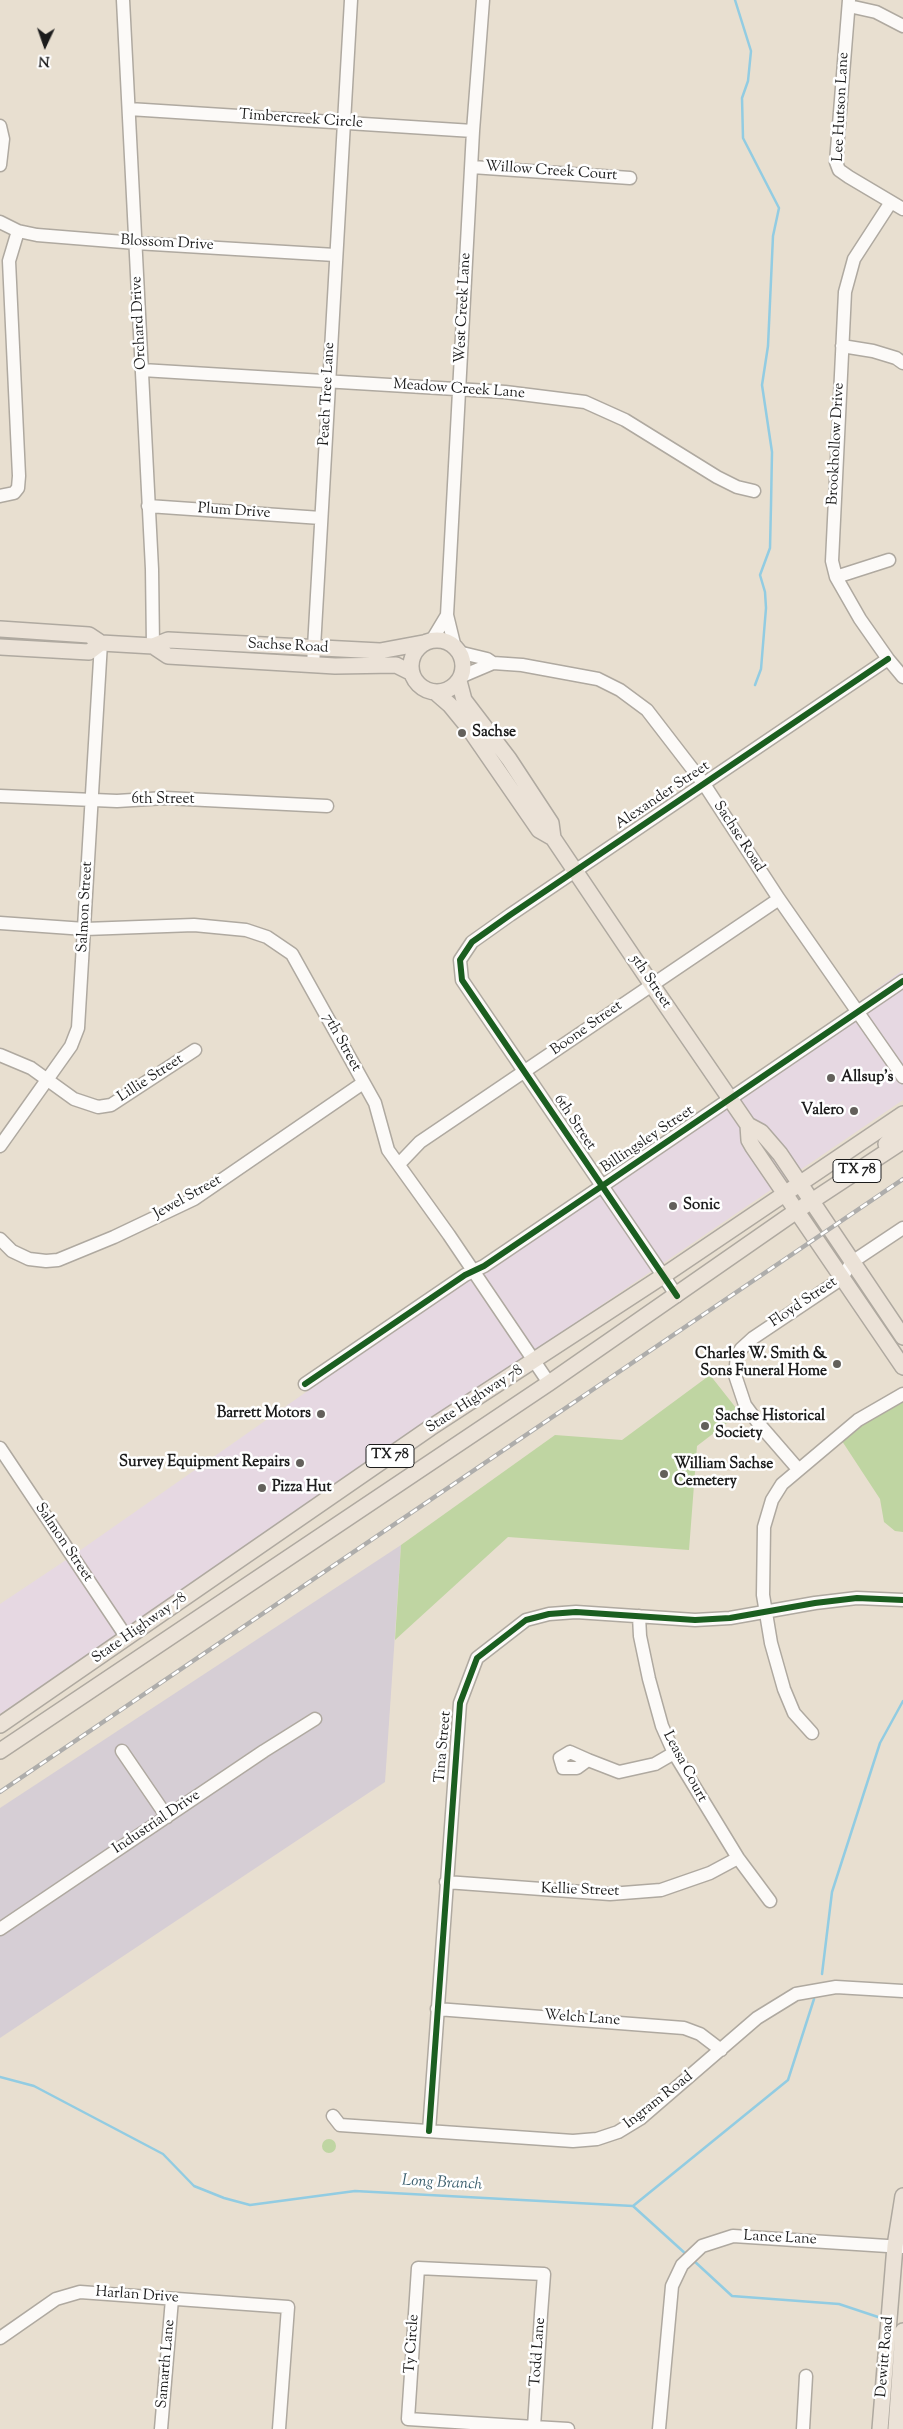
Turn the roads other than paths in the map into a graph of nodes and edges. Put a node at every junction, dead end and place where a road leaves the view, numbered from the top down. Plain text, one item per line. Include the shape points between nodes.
1 (123, 0) edge
2 (351, 0) edge
3 (483, 0) edge
4 (849, 3) edge
5 (903, 26) edge
6 (129, 109) junction
7 (343, 122) junction
8 (0, 126) edge
9 (473, 131) junction
10 (0, 165) edge
11 (472, 167) junction
12 (630, 178) dead end
13 (891, 202) junction
14 (903, 209) edge
15 (0, 222) edge
16 (18, 231) junction
17 (136, 243) junction
18 (335, 255) junction
19 (842, 346) junction
20 (903, 363) edge
21 (142, 370) junction
22 (328, 382) junction
23 (459, 390) junction
24 (754, 491) dead end
25 (0, 496) edge
26 (148, 506) junction
27 (321, 518) junction
28 (889, 560) dead end
29 (836, 577) junction
30 (447, 615) junction
31 (0, 630) edge
32 (428, 642) junction
33 (101, 643) junction
34 (0, 646) edge
35 (153, 646) junction
36 (314, 648) junction
37 (457, 650) junction
38 (888, 660) junction
39 (493, 663) junction
40 (313, 665) junction
41 (412, 673) junction
42 (903, 677) edge
43 (459, 679) junction
44 (435, 692) junction
45 (704, 784) junction
46 (0, 796) edge
47 (92, 800) junction
48 (327, 806) dead end
49 (553, 838) junction
50 (575, 871) junction
51 (779, 899) junction
52 (0, 923) edge
53 (85, 929) junction
54 (460, 960) joint
55 (903, 981) edge
56 (652, 985) junction
57 (858, 1012) junction
58 (195, 1050) dead end
59 (0, 1055) edge
60 (525, 1072) junction
61 (903, 1077) edge
62 (47, 1081) junction
63 (363, 1083) junction
64 (730, 1099) junction
65 (903, 1114) edge
66 (748, 1125) junction
67 (903, 1128) edge
68 (903, 1141) edge
69 (0, 1146) edge
70 (884, 1153) junction
71 (399, 1164) junction
72 (800, 1184) junction
73 (602, 1186) junction
74 (784, 1194) junction
75 (811, 1201) junction
76 (795, 1212) junction
77 (903, 1228) edge
78 (0, 1240) edge
79 (852, 1262) junction
80 (473, 1271) junction
81 (663, 1276) junction
82 (842, 1279) junction
83 (872, 1291) junction
84 (677, 1296) junction
85 (857, 1301) junction
86 (903, 1337) edge
87 (534, 1362) junction
88 (903, 1367) edge
89 (549, 1383) junction
90 (305, 1384) dead end
91 (903, 1394) edge
92 (430, 1428) junction
93 (0, 1448) edge
94 (444, 1452) junction
95 (798, 1469) junction
96 (903, 1600) edge
97 (766, 1612) junction
98 (639, 1616) junction
99 (127, 1638) junction
100 (315, 1719) dead end
101 (0, 1725) edge
102 (812, 1733) dead end
103 (0, 1751) edge
104 (122, 1751) dead end
105 (674, 1753) junction
106 (588, 1760) dead end
107 (167, 1817) junction
108 (738, 1858) junction
109 (446, 1882) junction
110 (770, 1901) dead end
111 (0, 1929) edge
112 (903, 1991) edge
113 (437, 2009) junction
114 (721, 2050) junction
115 (333, 2116) dead end
116 (429, 2131) junction
117 (903, 2196) edge
118 (899, 2246) edge
119 (544, 2274) joint
120 (172, 2299) junction
121 (903, 2331) edge
122 (0, 2338) edge
123 (885, 2357) junction
124 (902, 2357) edge
125 (806, 2376) dead end
126 (534, 2428) edge
127 (161, 2429) edge
128 (279, 2429) edge
129 (568, 2429) edge
130 (659, 2429) edge
131 (803, 2429) edge
132 (880, 2429) edge
133 (896, 2429) edge

1 - 6 street, Orchard Drive
2 - 7 street, Peach Tree Lane
3 - 9 street, West Creek Lane
4 - 5 street
4 - 13 street, Lee Hutson Lane via 836,162 839,170
6 - 7 street, Timbercreek Circle
6 - 17 street, Orchard Drive
7 - 9 street, Timbercreek Circle
7 - 18 street, Peach Tree Lane
8 - 10 street via 3,139
9 - 11 street, West Creek Lane
11 - 12 street, Willow Creek Court
11 - 23 street, West Creek Lane
13 - 14 street, Lee Hutson Lane
13 - 19 street, Brookhollow Drive via 854,259 846,292
15 - 16 street, Blossom Drive
16 - 17 street, Blossom Drive
16 - 25 street via 9,261 18,488 14,493
17 - 18 street, Blossom Drive
17 - 21 street, Orchard Drive
18 - 22 street, Peach Tree Lane
19 - 20 street via 873,351
19 - 29 street, Brookhollow Drive via 832,561
21 - 22 street, Meadow Creek Lane
21 - 26 street, Orchard Drive
22 - 23 street, Meadow Creek Lane
22 - 27 street, Peach Tree Lane
23 - 24 street, Meadow Creek Lane via 586,402 626,420 717,477
23 - 30 street, West Creek Lane
26 - 27 street, Plum Drive
26 - 35 street, Orchard Drive
27 - 36 street, Peach Tree Lane
28 - 29 street
29 - 38 street, Brookhollow Drive
30 - 32 street, West Creek Lane
30 - 37 street, West Creek Lane
31 - 33 main road, Sachse Road via 90,635
32 - 36 main road, Sachse Road via 380,651
32 - 37 main road via 449,643
32 - 41 main road via 413,656
33 - 34 main road, Sachse Road via 89,652
33 - 35 main road, Sachse Road
33 - 47 street, Salmon Street
35 - 36 main road, Sachse Road via 168,640
35 - 40 main road, Sachse Road via 168,656
36 - 40 street, Peach Tree Lane
37 - 39 street, Sachse Road
37 - 43 main road
38 - 42 street, Brookhollow Drive
38 - 45 street, Alexander Street
39 - 43 street, Sachse Road
39 - 45 street, Sachse Road via 598,678 620,690 647,710
40 - 41 main road, Sachse Road via 395,665
41 - 44 main road via 422,686
43 - 44 main road via 453,686
43 - 49 main road, 5th Street via 464,700 509,759 551,823
44 - 49 main road, 5th Street via 468,727 539,830
45 - 50 street, Alexander Street
45 - 51 street, Sachse Road
46 - 47 street, 6th Street
47 - 48 street, 6th Street via 165,798
47 - 53 street, Salmon Street
49 - 50 main road, 5th Street
50 - 54 street, Alexander Street via 472,942
50 - 56 main road, 5th Street
51 - 56 street, Boone Street
51 - 57 street, Sachse Road
52 - 53 street, 7th Street
53 - 62 street, Salmon Street via 78,1028 71,1046
53 - 63 street, 7th Street via 194,925 246,930 267,937 292,954
54 - 60 street, 6th Street via 462,980
55 - 57 street, Billingsley Street
56 - 60 street, Boone Street
56 - 64 main road, 5th Street
57 - 61 street, Sachse Road
57 - 64 street, Billingsley Street
58 - 62 street, Lillie Street via 111,1106 90,1106
59 - 62 street, Lillie Street via 31,1068
60 - 71 street, Boone Street via 420,1142
60 - 73 street, 6th Street
62 - 69 street, Salmon Street
63 - 71 street, 7th Street via 375,1103 388,1150
63 - 78 street, Jewel Street via 194,1198 114,1237 58,1260 46,1261 29,1259 12,1251
64 - 66 main road, 5th Street
64 - 73 street, Billingsley Street
65 - 72 main road, State Highway 78 / TX 78
66 - 72 main road, 5th Street via 761,1132
66 - 74 main road, 5th Street via 749,1140
67 - 70 main road via 886,1142
68 - 70 main road, State Highway 78 / TX 78
70 - 75 main road, State Highway 78 / TX 78
71 - 80 street, 7th Street
72 - 74 main road, State Highway 78 / TX 78
72 - 75 main road, 5th Street
73 - 80 street, Billingsley Street
73 - 81 street, 6th Street
74 - 76 main road, 5th Street
74 - 81 main road, State Highway 78 / TX 78
75 - 76 main road, State Highway 78 / TX 78
75 - 79 main road, 5th Street
76 - 82 main road, 5th Street
76 - 84 main road, State Highway 78 / TX 78
77 - 79 street, Floyd Street
79 - 82 street, Floyd Street
79 - 83 main road, 5th Street
80 - 87 street, 7th Street
80 - 90 street, Billingsley Street
81 - 84 street, 6th Street
81 - 87 main road, State Highway 78 / TX 78
82 - 85 main road, 5th Street
82 - 95 street, Floyd Street via 753,1338 741,1349 734,1365 736,1382 745,1405
83 - 85 main road
83 - 86 main road, 5th Street
84 - 89 main road, State Highway 78 / TX 78
85 - 88 main road, 5th Street
87 - 89 street, 7th Street
87 - 92 main road, State Highway 78 / TX 78
89 - 94 main road, State Highway 78 / TX 78
91 - 95 street via 858,1420
92 - 94 main road
92 - 99 main road, State Highway 78 / TX 78
93 - 99 street, Salmon Street
94 - 103 main road, State Highway 78 / TX 78
95 - 97 street via 782,1484 772,1500 764,1527 763,1595
96 - 97 street, Tina Street via 857,1598
97 - 98 street, Tina Street via 695,1620
97 - 102 street via 784,1689 794,1713
98 - 105 street, Leasa Court via 649,1679 662,1726
98 - 109 street, Tina Street via 576,1612 526,1620 478,1658 460,1703
99 - 101 main road, State Highway 78 / TX 78
100 - 107 street, Industrial Drive
104 - 107 street
105 - 106 street via 655,1764 619,1772
105 - 108 street, Leasa Court
107 - 111 street, Industrial Drive
108 - 109 street, Kellie Street via 682,1884 661,1890 627,1893
108 - 110 street, Leasa Court
109 - 113 street, Tina Street
112 - 114 street, Ingram Road via 836,1987 796,1994 757,2018
113 - 114 street, Welch Lane via 684,2028 700,2034
113 - 116 street, Tina Street
114 - 116 street, Ingram Road via 641,2118 618,2132 597,2139 573,2141
115 - 116 street, Ingram Road via 340,2125
117 - 118 main road, Dewitt Road
118 - 123 main road, Dewitt Road
118 - 130 street, Lance Lane via 733,2236 702,2246 682,2264 672,2286
119 - 126 street, Todd Lane
119 - 126 street, Ty Circle via 418,2268 408,2419
120 - 122 street, Harlan Drive via 80,2292 56,2299
120 - 127 street, Samarth Lane
120 - 128 street, Harlan Drive via 288,2307
121 - 124 main road, Dewitt Road
123 - 124 street
123 - 132 main road, Dewitt Road
124 - 133 main road, Dewitt Road
125 - 131 street
126 - 129 street

